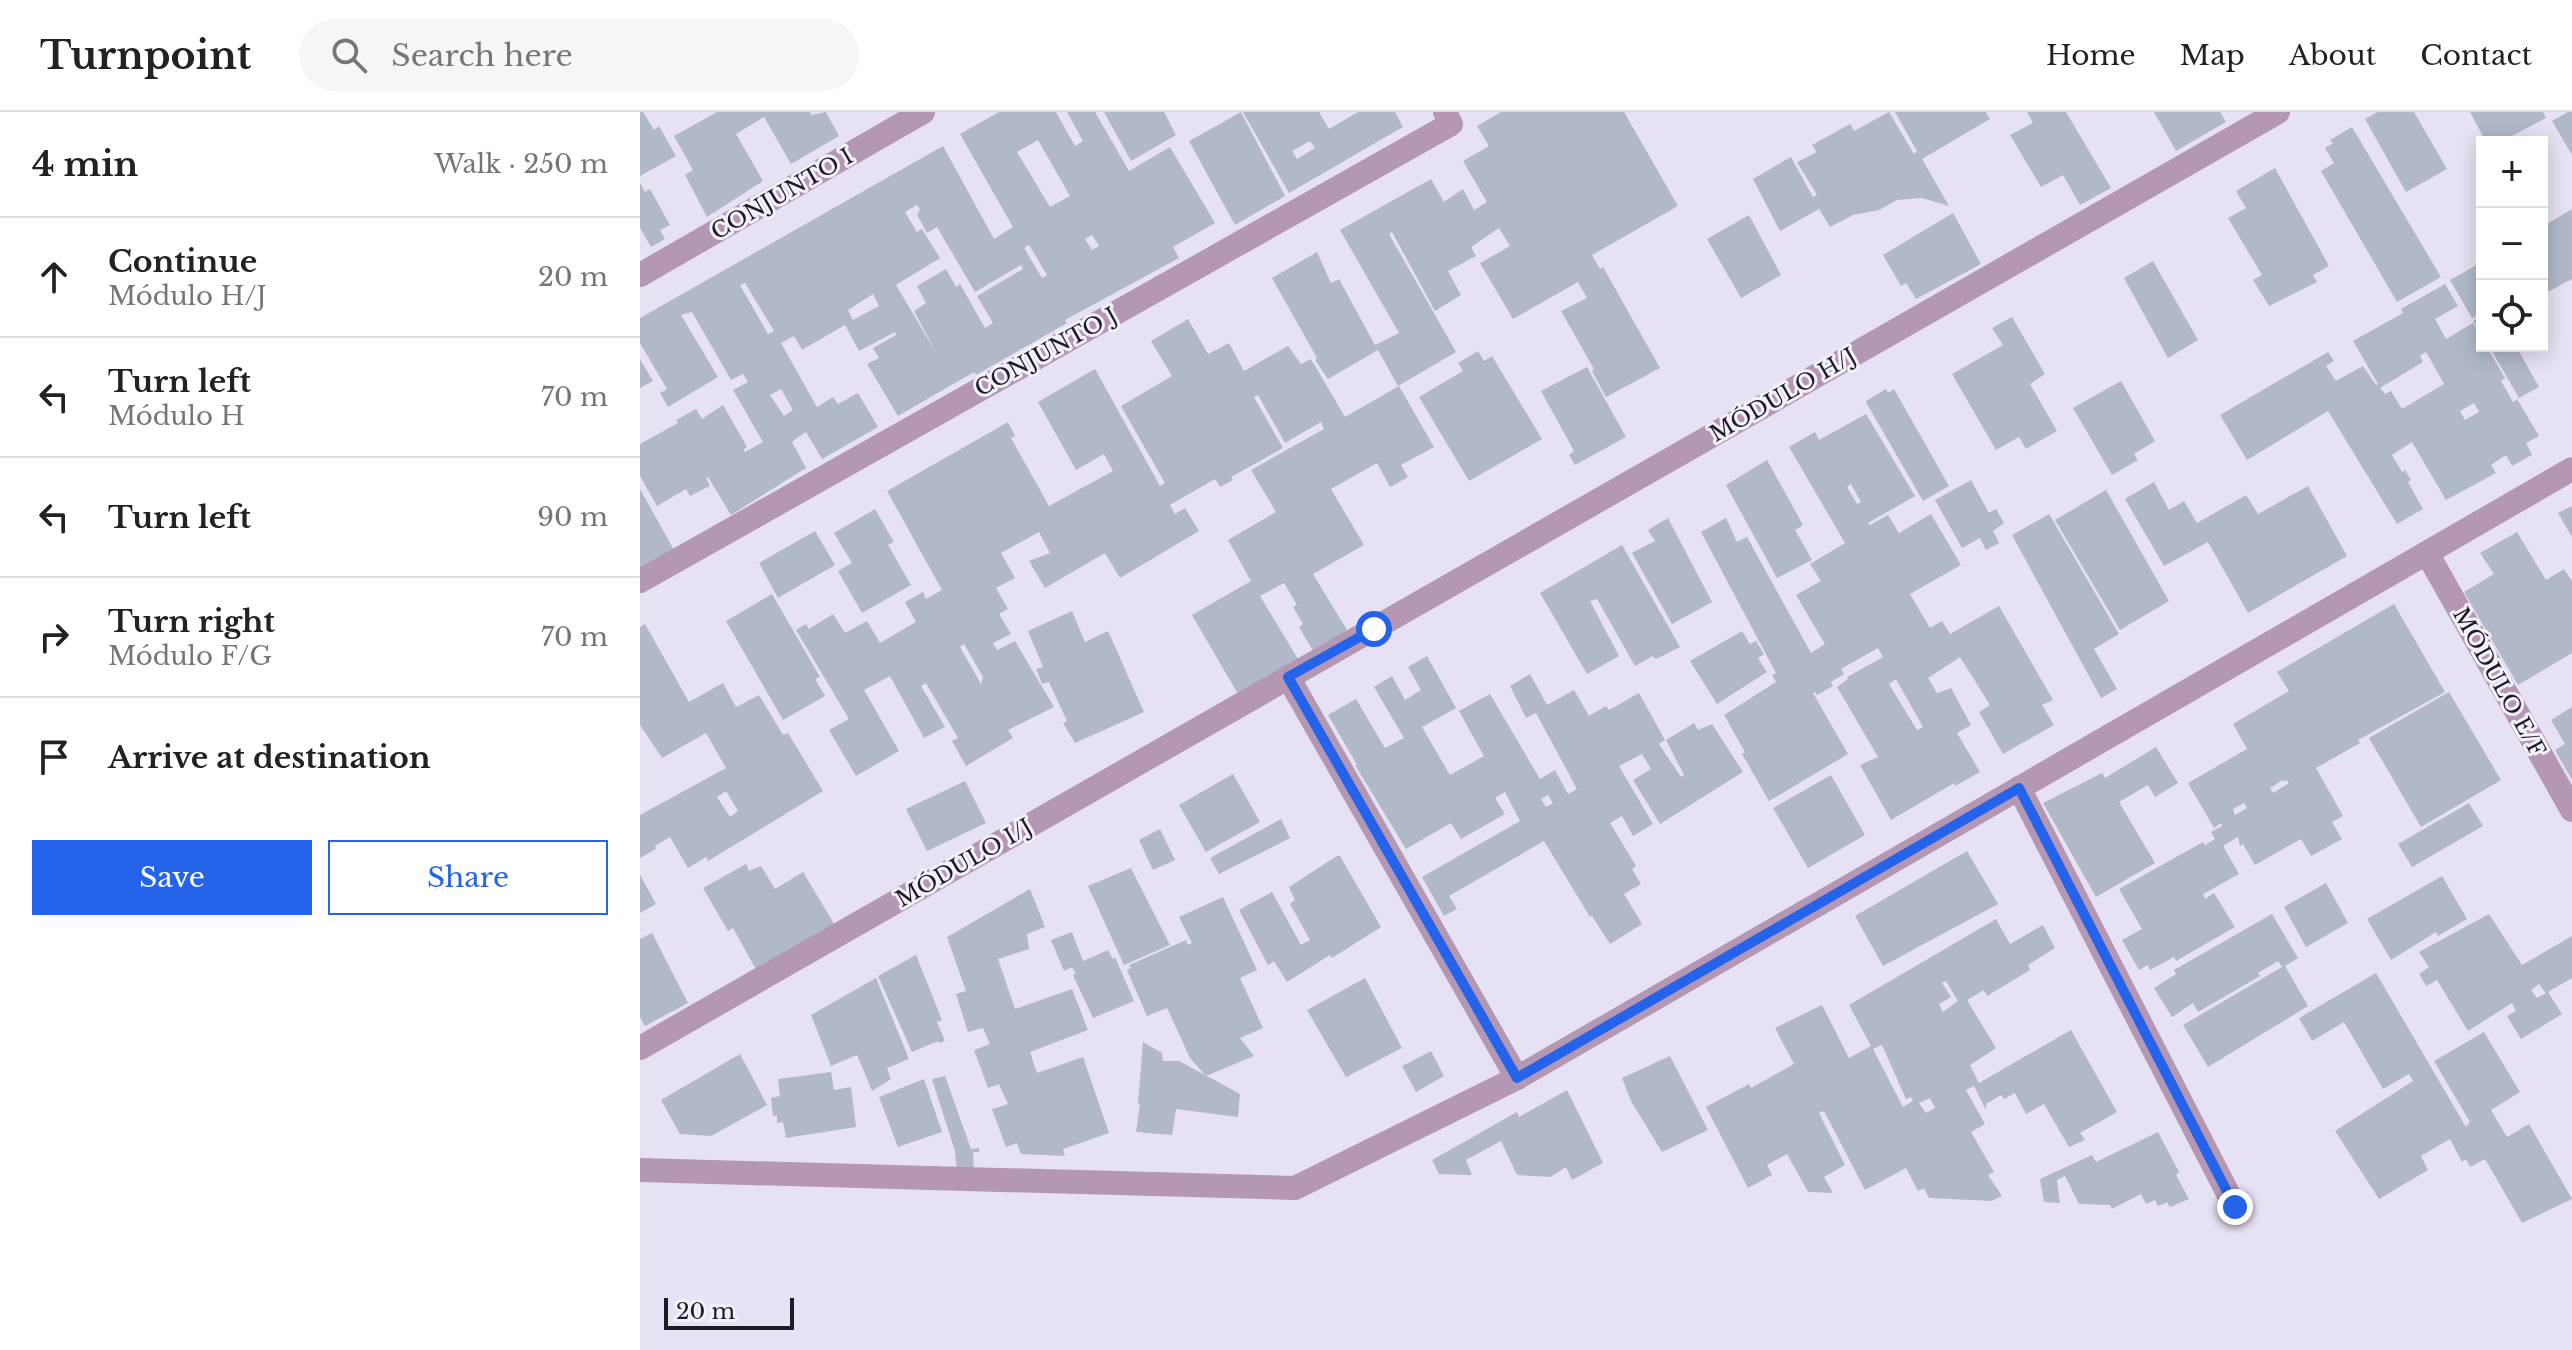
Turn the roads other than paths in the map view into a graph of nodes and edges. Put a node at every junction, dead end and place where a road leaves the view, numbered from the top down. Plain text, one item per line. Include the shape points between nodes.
1 (923, 112) edge
2 (2278, 112) edge
3 (1448, 118) edge
4 (640, 275) edge
5 (2572, 469) edge
6 (2427, 553) junction
7 (640, 581) edge
8 (1288, 677) junction
9 (2019, 788) junction
10 (2572, 810) edge
11 (640, 1048) edge
12 (1517, 1078) junction
13 (640, 1170) edge
14 (2235, 1207) dead end

1 - 4 street, CONJUNTO I
2 - 8 street, MÓDULO H/J
3 - 7 street, CONJUNTO J
5 - 6 street
6 - 9 street
6 - 10 street, MÓDULO E/F
8 - 11 street, MÓDULO I/J
8 - 12 street
9 - 12 street
9 - 14 street
12 - 13 street via 1295,1188

